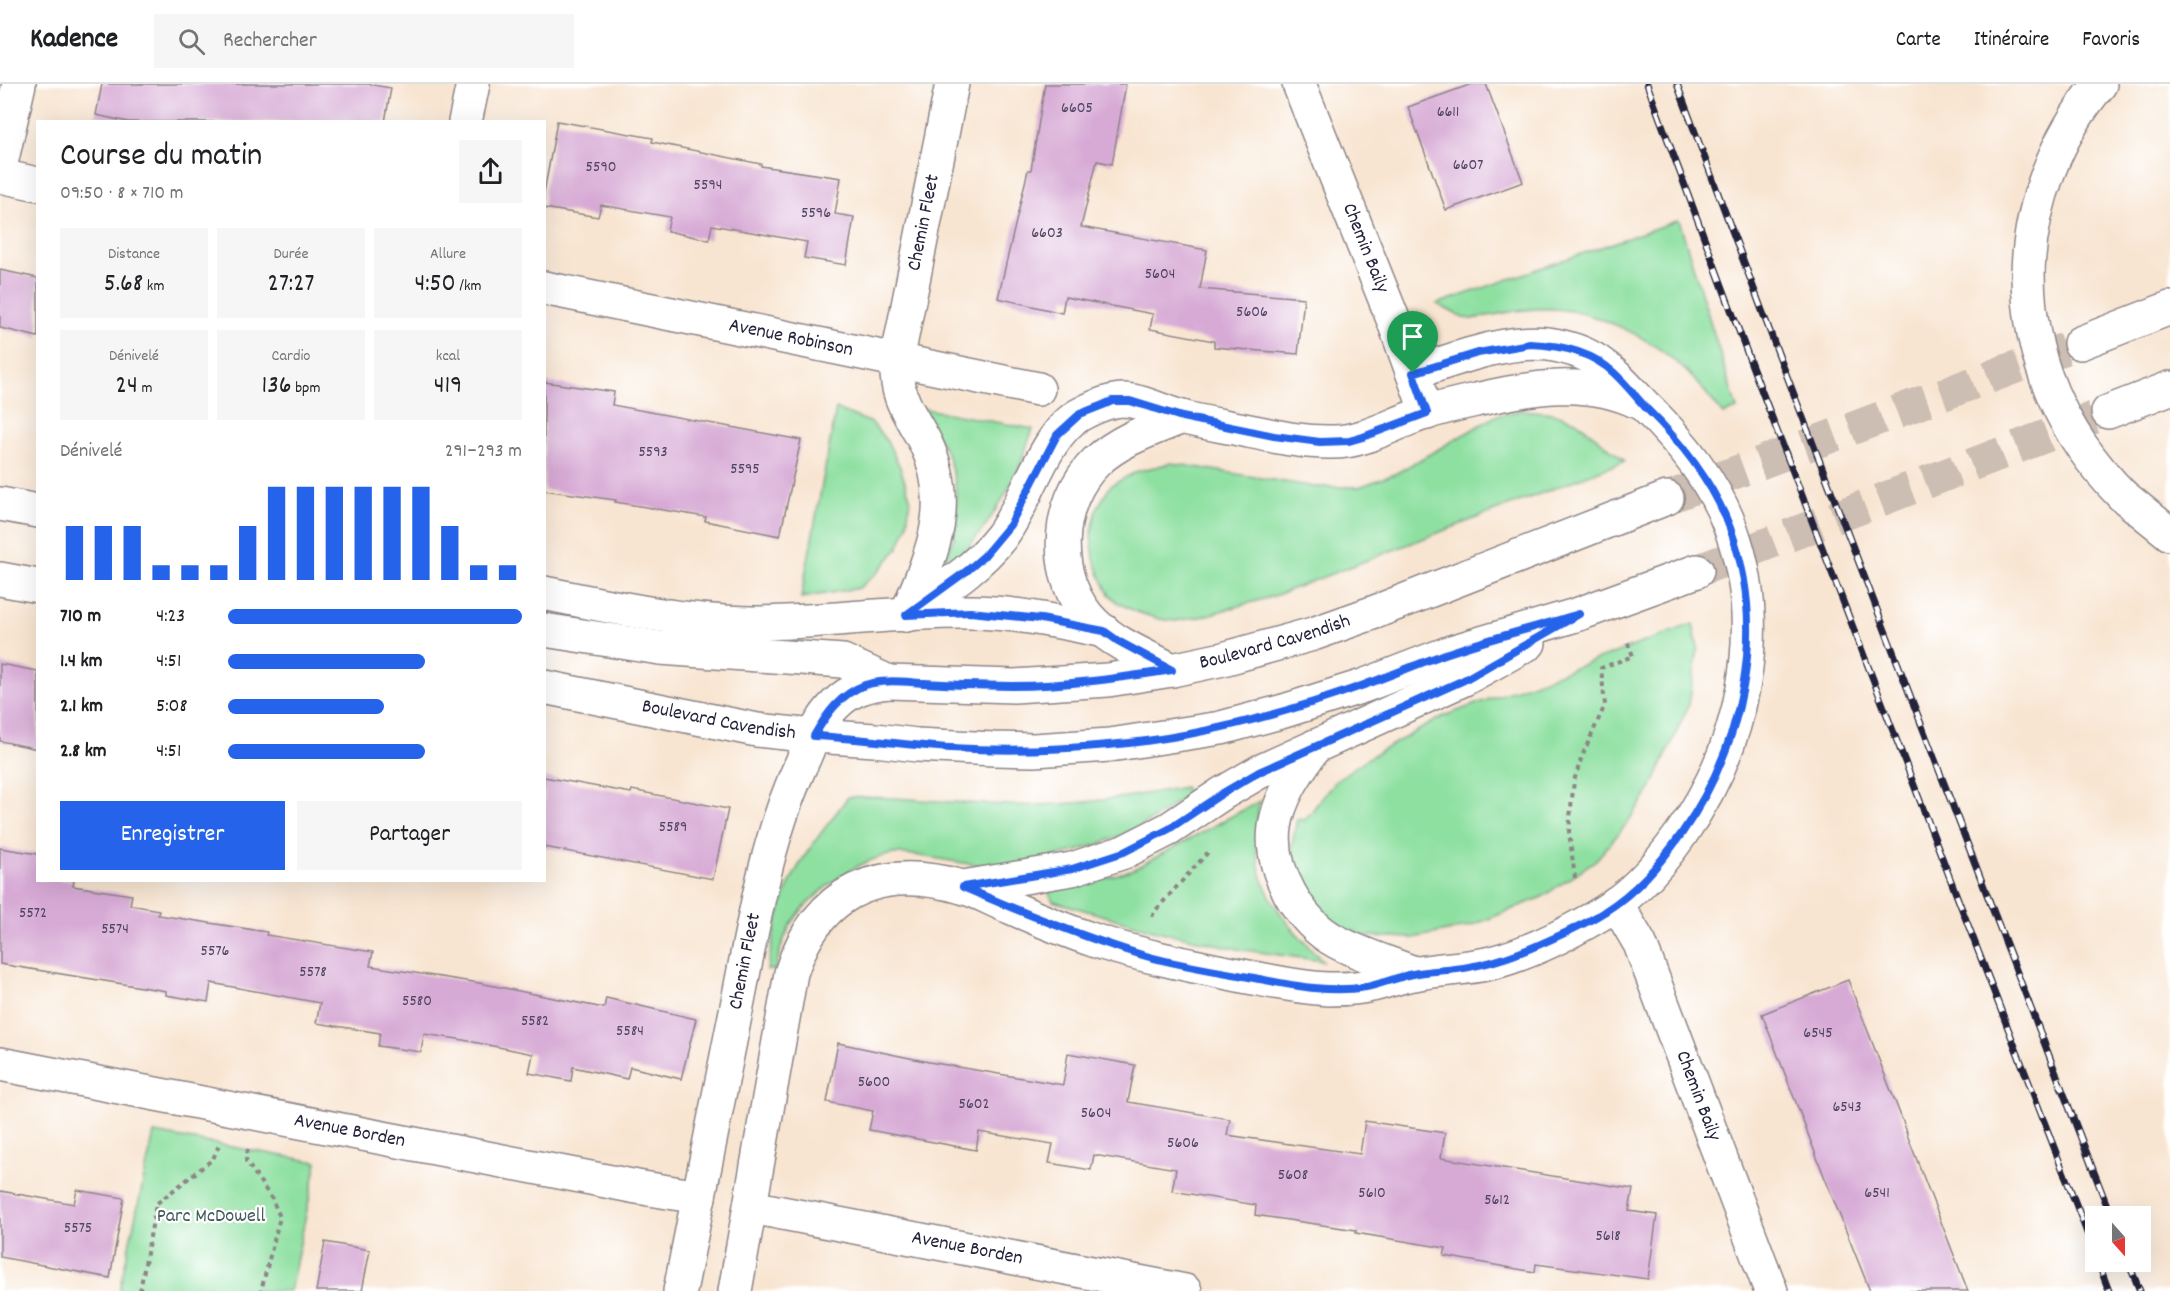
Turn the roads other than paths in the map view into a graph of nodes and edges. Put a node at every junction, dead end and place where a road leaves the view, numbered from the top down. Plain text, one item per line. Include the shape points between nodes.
1 (19, 84) edge
2 (473, 84) edge
3 (952, 84) edge
4 (1299, 84) edge
5 (2100, 84) edge
6 (465, 120) edge
7 (0, 168) edge
8 (0, 176) edge
9 (36, 183) edge
10 (546, 288) edge
11 (2170, 308) edge
12 (2080, 343) tunnel mouth
13 (897, 361) junction
14 (1413, 373) junction
15 (2170, 388) edge
16 (1038, 389) dead end
17 (1644, 406) junction
18 (2108, 412) tunnel mouth
19 (1427, 413) junction
20 (1182, 417) junction
21 (1667, 498) tunnel mouth
22 (0, 504) edge
23 (36, 511) edge
24 (2170, 534) edge
25 (1697, 571) tunnel mouth
26 (0, 579) edge
27 (36, 586) edge
28 (546, 593) edge
29 (1579, 614) junction
30 (906, 615) junction
31 (546, 630) edge
32 (1104, 631) junction
33 (1172, 670) junction
34 (889, 682) junction
35 (546, 687) edge
36 (814, 736) junction
37 (1316, 746) junction
38 (963, 887) junction
39 (1616, 903) junction
40 (1414, 974) junction
41 (0, 1064) edge
42 (699, 1197) junction
43 (751, 1207) junction
44 (680, 1291) edge
45 (735, 1291) edge
46 (1185, 1291) edge
47 (1771, 1291) edge

1 - 7 main road
2 - 6 main road
3 - 13 main road, Chemin Fleet
4 - 14 main road, Chemin Baily
5 - 24 main road, bridge via 2080,109 2057,150 2040,200 2029,253 2032,326 2044,373 2074,437 2122,495
8 - 9 main road
10 - 13 main road, Avenue Robinson
11 - 12 main road
13 - 16 main road, Avenue Robinson
13 - 30 main road, Chemin Fleet via 898,392 932,458 940,504 931,556
14 - 17 main road via 1478,353 1546,344 1597,360
14 - 19 main road, Chemin Baily
15 - 18 main road
17 - 19 main road via 1603,390 1551,387 1509,392
17 - 39 main road via 1665,425 1696,465 1723,509 1741,565 1747,603 1747,660 1737,717 1711,784 1658,865
19 - 20 main road via 1363,437 1334,442 1290,439
20 - 30 main road via 1122,400 1070,421 1057,435 1019,510 999,540 968,570
20 - 32 main road via 1110,451 1086,474 1068,506 1063,540 1068,576 1083,609
21 - 33 main road, Boulevard Cavendish via 1313,634
22 - 23 main road
25 - 29 main road, Boulevard Cavendish
26 - 27 main road
28 - 30 main road via 630,609 749,623
29 - 36 main road, Boulevard Cavendish via 1451,652 1284,711 1186,735 1034,750 953,748
29 - 37 main road via 1464,680
30 - 32 main road via 970,612 1041,619
31 - 34 main road, Boulevard Cavendish via 660,648 843,660
32 - 33 main road
33 - 34 main road, Boulevard Cavendish via 1108,680 1026,685
34 - 36 main road, Chemin Fleet via 866,685 844,696
35 - 36 main road, Boulevard Cavendish via 742,727
36 - 42 main road, Chemin Fleet via 784,802 768,853
37 - 38 main road via 1259,772 1169,829 1124,852 1072,869
37 - 40 main road via 1287,792 1275,829 1284,882 1318,929 1337,942
38 - 40 main road via 1093,940 1179,964 1326,989 1365,987
38 - 43 main road via 912,879 880,880 834,903 812,928 791,973
39 - 40 main road via 1590,920 1518,954 1468,967
39 - 47 main road, Chemin Baily via 1640,944
41 - 42 main road, Avenue Borden
42 - 44 main road, Chemin Fleet
43 - 45 main road
43 - 46 main road, Avenue Borden

